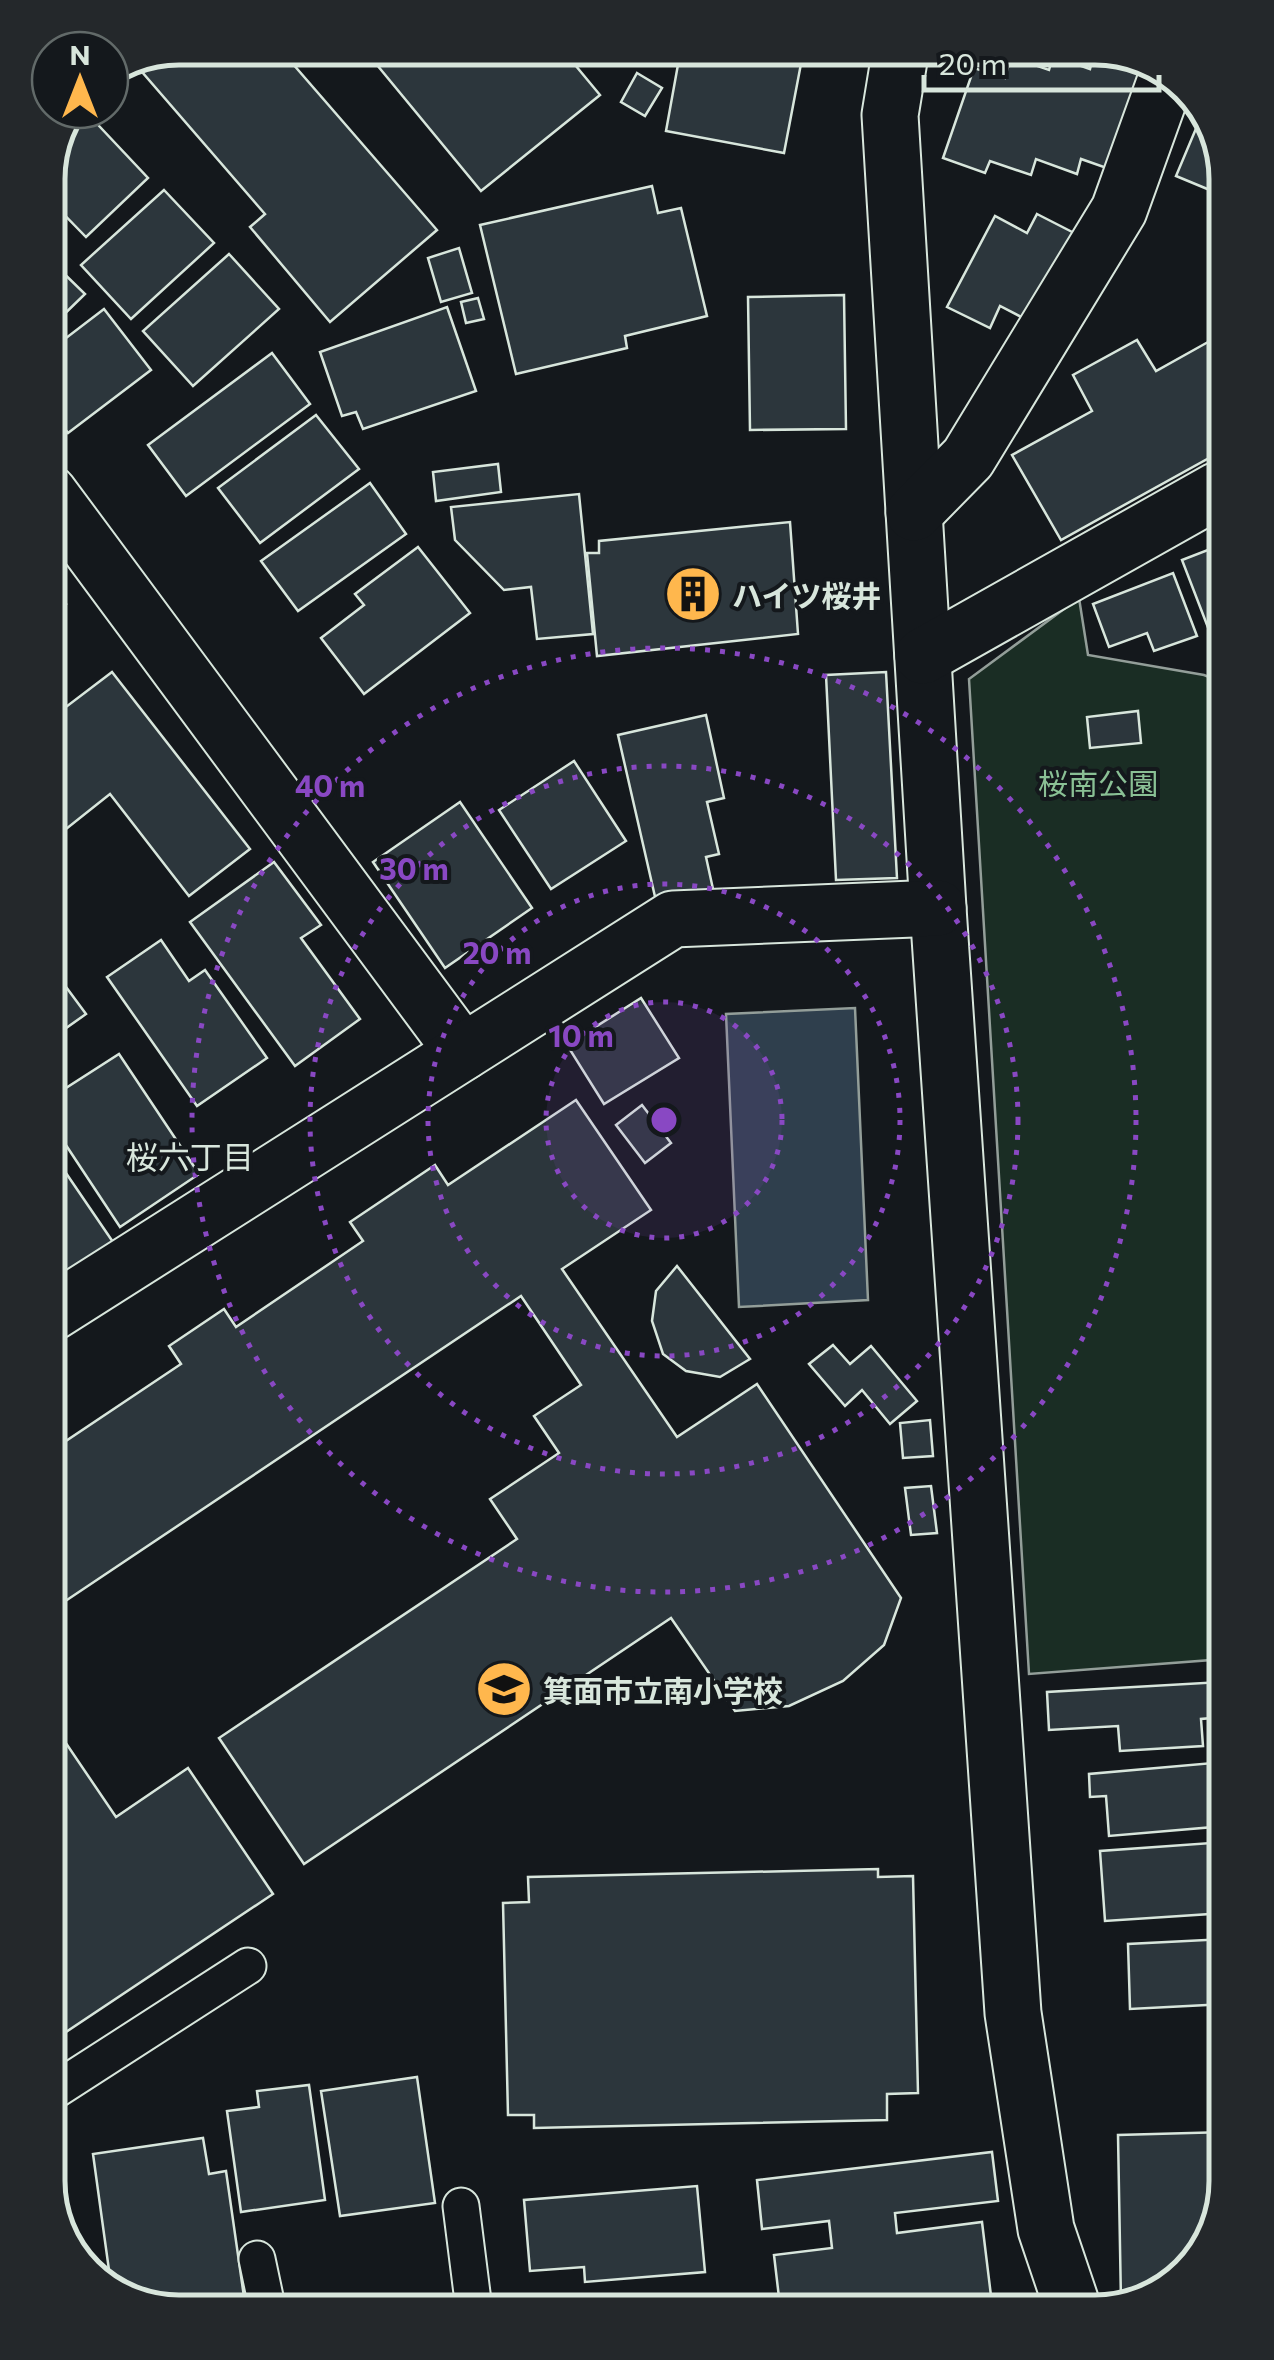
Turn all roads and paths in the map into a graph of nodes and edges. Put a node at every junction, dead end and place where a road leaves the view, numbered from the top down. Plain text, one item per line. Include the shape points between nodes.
1 (897, 65) edge
2 (1163, 88) edge
3 (1209, 495) edge
4 (914, 512) junction
5 (65, 515) edge
6 (923, 656) junction
7 (938, 908) junction
8 (463, 1052) junction
9 (65, 1304) edge
10 (248, 1966) dead end
11 (65, 2083) edge
12 (461, 2206) dead end
13 (257, 2259) dead end
14 (265, 2295) edge
15 (472, 2295) edge
16 (1068, 2295) edge

1 - 4 street via 890,115
2 - 4 street via 1119,210 968,458
3 - 6 street
4 - 6 street
5 - 8 street
6 - 7 street
7 - 8 street via 674,920
7 - 16 street via 1013,2013 1046,2229
8 - 9 street
10 - 11 lane
12 - 15 lane
13 - 14 lane

